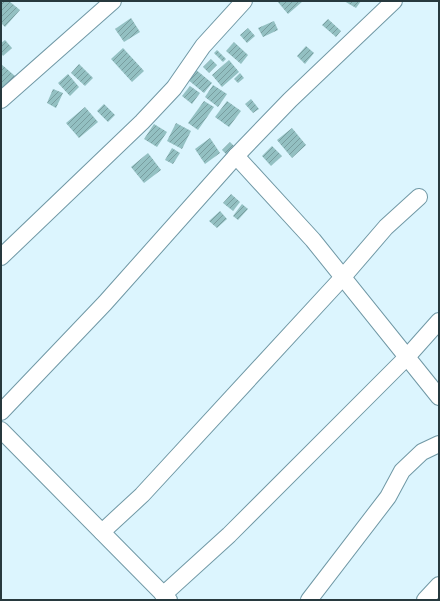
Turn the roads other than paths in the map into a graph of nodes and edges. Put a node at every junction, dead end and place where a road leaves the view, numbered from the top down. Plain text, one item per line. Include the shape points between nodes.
1 (113, 1) edge
2 (244, 1) edge
3 (394, 1) edge
4 (1, 100) edge
5 (236, 156) junction
6 (418, 197) dead end
7 (1, 257) edge
8 (343, 277) junction
9 (439, 321) edge
10 (407, 357) junction
11 (439, 396) edge
12 (1, 412) edge
13 (1, 430) edge
14 (439, 444) edge
15 (102, 532) junction
16 (439, 585) edge
17 (166, 597) edge
18 (309, 600) edge
19 (425, 600) edge

1 - 4 street
2 - 7 street via 203,46 174,88 142,122
3 - 5 street via 290,100
5 - 8 street via 313,240
5 - 12 street via 105,303
6 - 8 street via 386,227
8 - 10 street
8 - 15 street via 142,495
9 - 10 street
10 - 11 street
10 - 17 street
13 - 15 street
14 - 18 street via 422,452 402,471 388,498
15 - 17 street
16 - 19 street

